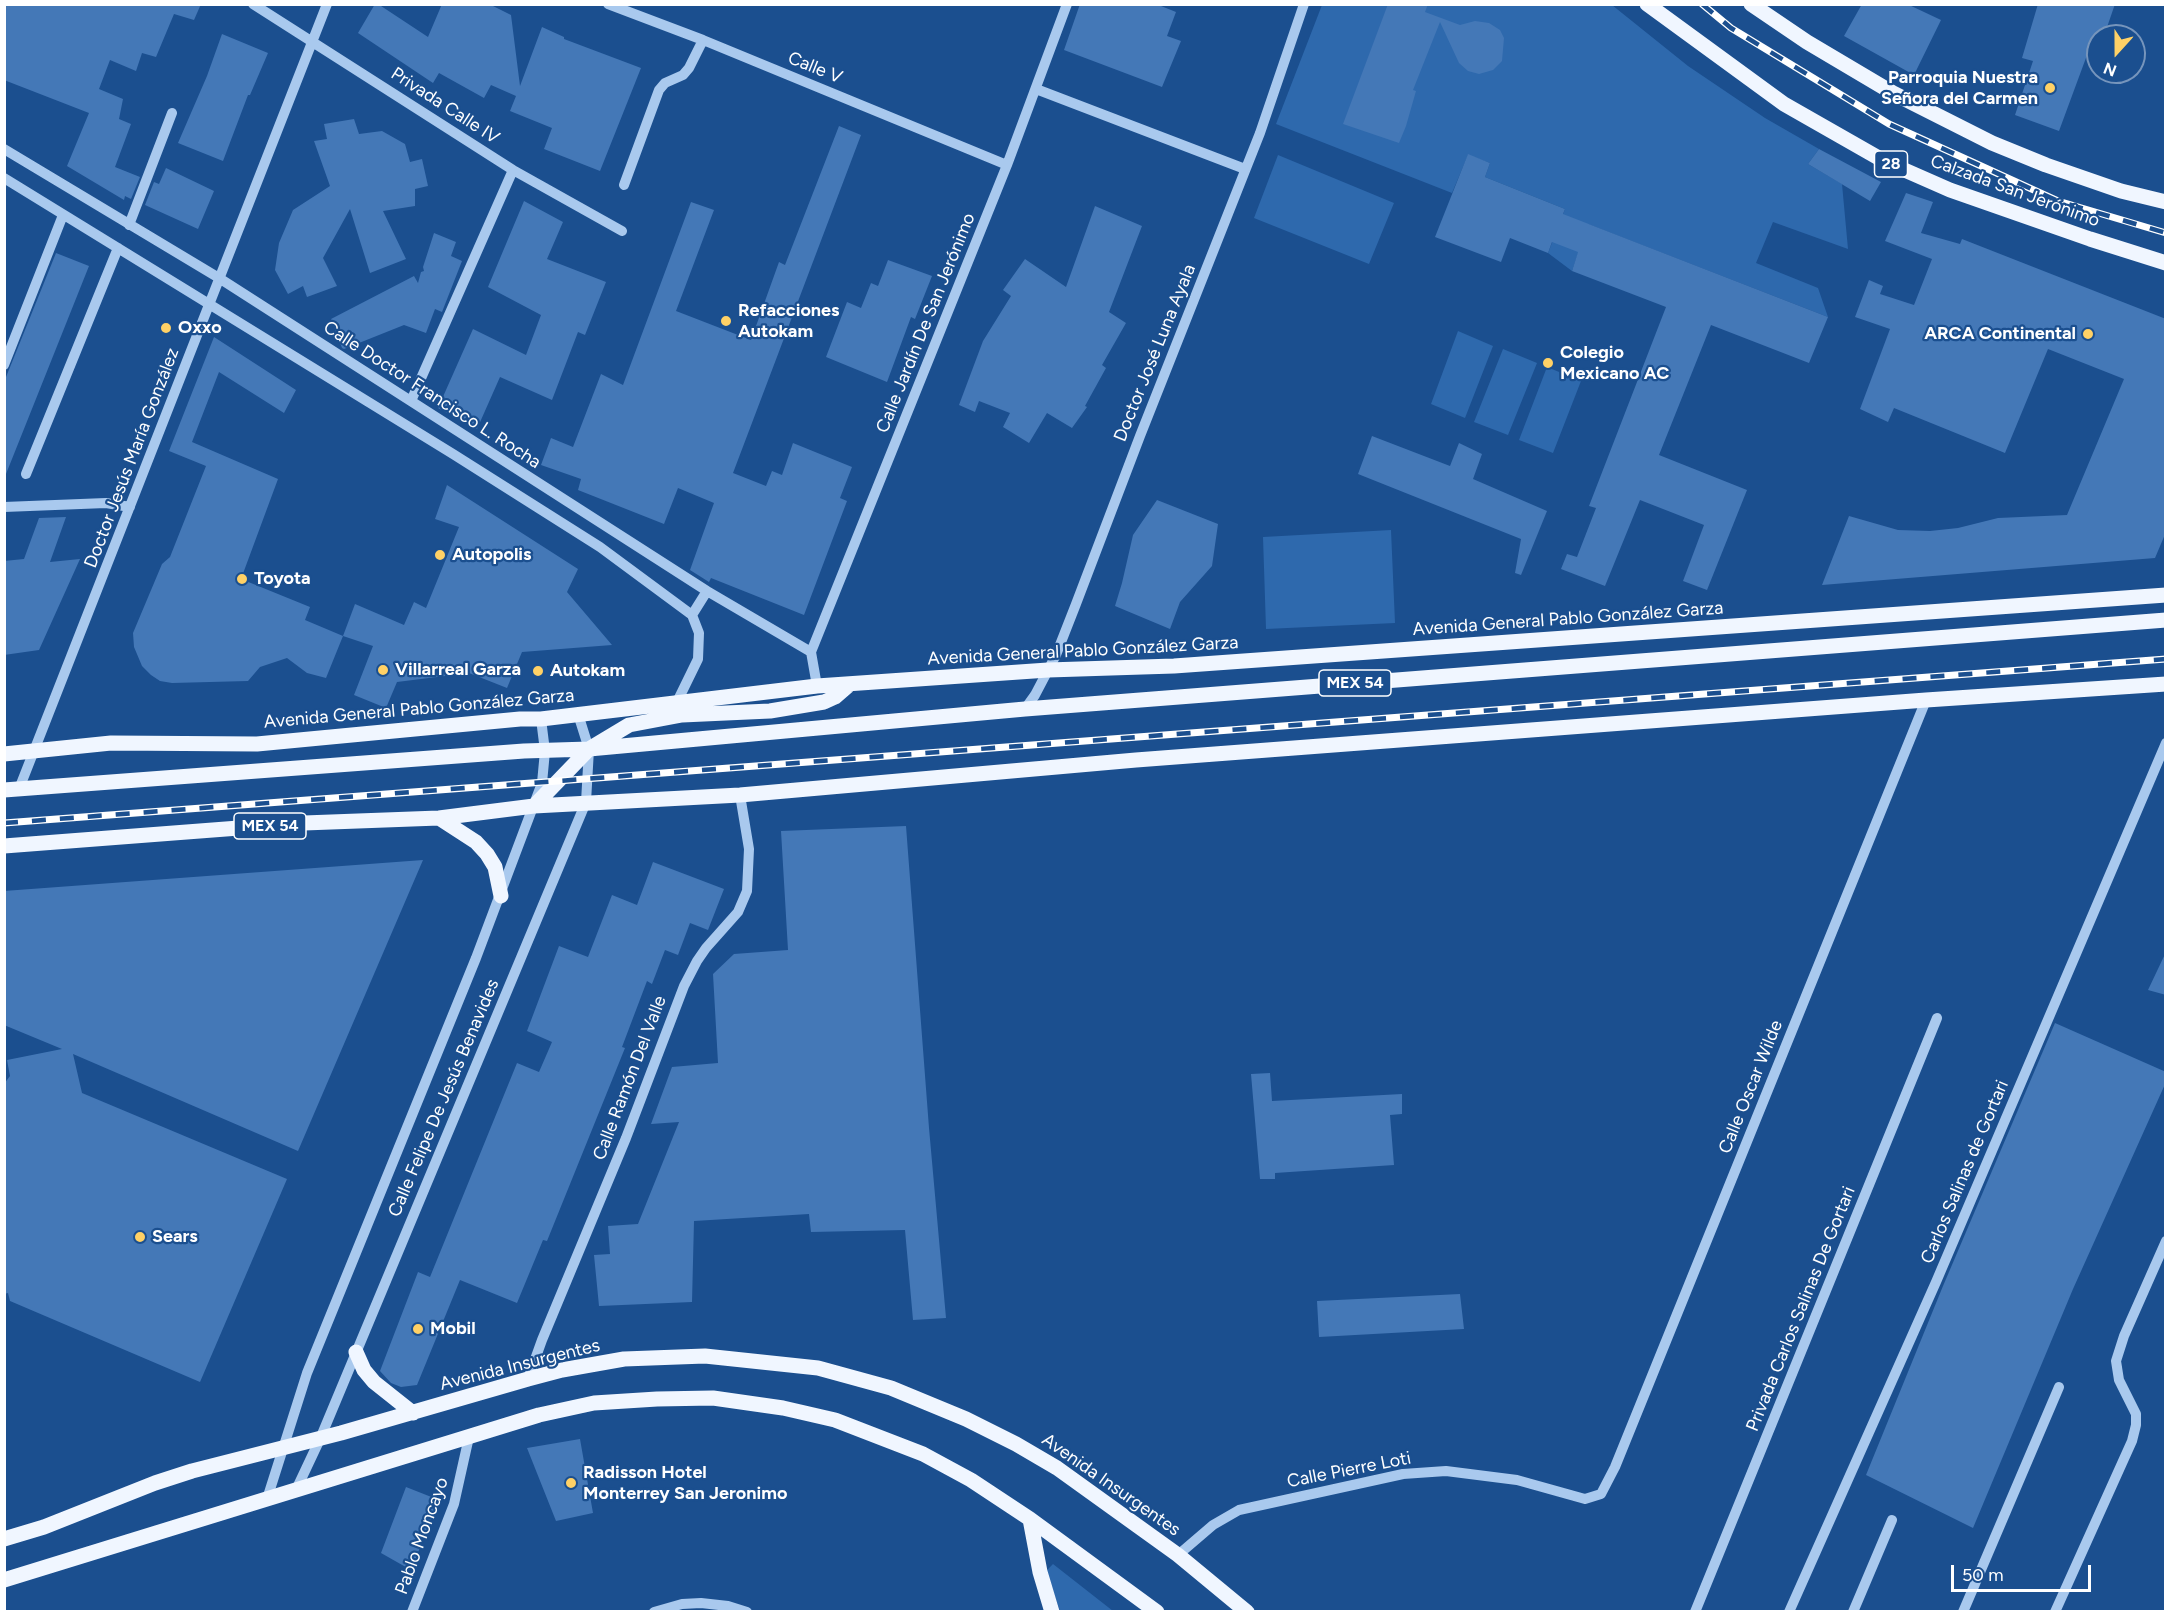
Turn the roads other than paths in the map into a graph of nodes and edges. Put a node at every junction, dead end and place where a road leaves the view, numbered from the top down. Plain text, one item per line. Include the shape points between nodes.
1 (253, 4) edge
2 (327, 4) edge
3 (608, 4) edge
4 (1067, 4) edge
5 (1304, 4) edge
6 (1647, 4) edge
7 (1750, 4) edge
8 (703, 40) junction
9 (314, 42) junction
10 (1036, 89) junction
11 (172, 113) dead end
12 (4, 149) edge
13 (1007, 165) junction
14 (1245, 169) junction
15 (513, 170) junction
16 (4, 178) edge
17 (624, 184) dead end
18 (2166, 202) edge
19 (63, 214) junction
20 (129, 225) junction
21 (622, 231) dead end
22 (118, 248) junction
23 (2166, 263) edge
24 (219, 278) junction
25 (209, 305) junction
26 (4, 365) edge
27 (411, 401) junction
28 (463, 434) junction
29 (453, 454) junction
30 (26, 474) dead end
31 (4, 507) edge
32 (130, 507) junction
33 (612, 529) junction
34 (600, 547) junction
35 (707, 591) junction
36 (2166, 595) edge
37 (692, 615) junction
38 (2166, 620) edge
39 (811, 652) junction
40 (1048, 670) junction
41 (850, 684) junction
42 (2166, 684) edge
43 (816, 686) junction
44 (1926, 700) junction
45 (677, 702) junction
46 (1025, 709) junction
47 (578, 714) junction
48 (542, 719) junction
49 (2166, 743) edge
50 (589, 748) junction
51 (33, 750) junction
52 (545, 750) junction
53 (4, 754) edge
54 (12, 790) edge
55 (740, 795) junction
56 (586, 802) junction
57 (534, 806) junction
58 (439, 818) junction
59 (4, 846) edge
60 (501, 896) junction
61 (1937, 1018) dead end
62 (2166, 1241) edge
63 (356, 1352) junction
64 (528, 1379) junction
65 (2059, 1387) dead end
66 (412, 1413) junction
67 (469, 1437) junction
68 (320, 1439) junction
69 (283, 1449) junction
70 (1606, 1486) joint
71 (296, 1490) junction
72 (267, 1499) junction
73 (1030, 1519) junction
74 (1892, 1520) dead end
75 (4, 1539) edge
76 (1178, 1556) junction
77 (4, 1580) edge
78 (412, 1611) edge
79 (654, 1611) edge
80 (747, 1611) edge
81 (1052, 1611) edge
82 (1157, 1611) edge
83 (1247, 1611) edge
84 (1695, 1611) edge
85 (1789, 1611) edge
86 (1853, 1611) edge
87 (1963, 1611) edge
88 (2055, 1611) edge

1 - 9 street, Privada Calle IV
2 - 9 street, Doctor Jesús María González
3 - 8 street, Calle V
4 - 10 street, Calle Jardín De San Jerónimo
5 - 14 street, Doctor José Luna Ayala
6 - 23 main road, Calzada San Jerónimo / 28 via 1784,104 1884,161 1950,190
7 - 18 main road, Calzada San Jerónimo via 1893,93 1992,143 2121,191
8 - 13 street, Calle V
8 - 17 street via 689,68 658,90
9 - 15 street, Privada Calle IV
9 - 24 street, Doctor Jesús María González
10 - 13 street, Calle Jardín De San Jerónimo
10 - 14 street
11 - 20 street
12 - 20 street, Calle Doctor Francisco L. Rocha
13 - 39 street, Calle Jardín De San Jerónimo
14 - 40 street, Doctor José Luna Ayala
15 - 21 street, Privada Calle IV
15 - 27 street
16 - 19 street, Calle Doctor Francisco L. Rocha
19 - 22 street, Calle Doctor Francisco L. Rocha
19 - 26 street
20 - 24 street, Calle Doctor Francisco L. Rocha
22 - 25 street, Calle Doctor Francisco L. Rocha
22 - 30 street
24 - 25 street, Doctor Jesús María González
24 - 27 street, Calle Doctor Francisco L. Rocha
25 - 29 street, Calle Doctor Francisco L. Rocha
25 - 32 street, Doctor Jesús María González
27 - 28 street, Calle Doctor Francisco L. Rocha
28 - 29 street
28 - 33 street, Calle Doctor Francisco L. Rocha
29 - 34 street, Calle Doctor Francisco L. Rocha
31 - 32 street via 106,503
32 - 51 street, Doctor Jesús María González
33 - 34 street
33 - 35 street, Calle Doctor Francisco L. Rocha
34 - 37 street, Calle Doctor Francisco L. Rocha
35 - 37 street
35 - 39 street, Calle Doctor Francisco L. Rocha
36 - 40 main road, Avenida General Pablo González Garza / MEX 54 via 1186,665
37 - 45 street via 699,633 698,659
38 - 46 main road, MEX 54
39 - 43 street
40 - 41 main road, Avenida General Pablo González Garza / MEX 54
40 - 46 street, Doctor José Luna Ayala
41 - 43 main road, Avenida General Pablo González Garza / MEX 54
41 - 50 main road via 824,702 770,711 682,715 629,725
42 - 44 main road, MEX 54
43 - 45 main road, Avenida General Pablo González Garza / MEX 54
44 - 55 main road, MEX 54 via 1136,760
44 - 70 street, Calle Oscar Wilde
45 - 47 main road, Avenida General Pablo González Garza / MEX 54
46 - 50 main road, MEX 54
47 - 48 main road, Avenida General Pablo González Garza / MEX 54
47 - 50 street, Calle Felipe De Jesús Benavides
48 - 51 main road, Avenida General Pablo González Garza / MEX 54 via 257,744 111,743
48 - 52 street, Calle Felipe De Jesús Benavides
49 - 85 street, Carlos Salinas de Gortari via 1936,1282
50 - 52 main road, MEX 54
50 - 56 street, Calle Felipe De Jesús Benavides
50 - 57 main road
51 - 53 main road, Avenida General Pablo González Garza / MEX 54
51 - 54 street, Doctor Jesús María González
52 - 54 main road, MEX 54
52 - 57 street, Calle Felipe De Jesús Benavides via 542,783
55 - 56 main road, MEX 54
55 - 64 street, Calle Ramón Del Valle via 748,849 747,891 738,912 706,948 684,986
56 - 57 main road, MEX 54
56 - 63 street, Calle Felipe De Jesús Benavides
57 - 58 main road, MEX 54
57 - 60 street, Calle Felipe De Jesús Benavides
58 - 59 main road, MEX 54 via 304,823
58 - 60 main road via 487,854 495,867
60 - 69 street, Calle Felipe De Jesús Benavides via 307,1373
61 - 84 street, Privada Carlos Salinas De Gortari
62 - 88 street via 2116,1361 2119,1380 2136,1414 2132,1441
63 - 66 main road via 374,1382
63 - 68 street, Calle Felipe De Jesús Benavides
64 - 66 main road, Avenida Insurgentes
64 - 76 main road, Avenida Insurgentes via 624,1359 705,1356 818,1368 859,1378 928,1402 1016,1444 1057,1468
65 - 87 street
66 - 68 main road, Avenida Insurgentes
67 - 71 main road
67 - 73 main road via 539,1414 594,1403 713,1398 763,1405 835,1420 891,1440 971,1480
67 - 78 street, Pablo Moncayo via 454,1504
68 - 69 main road, Avenida Insurgentes
68 - 71 street, Calle Felipe De Jesús Benavides
69 - 72 street, Calle Felipe De Jesús Benavides
69 - 75 main road, Avenida Insurgentes via 192,1471
70 - 76 street, Calle Pierre Loti via 1596,1497 1585,1499 1517,1480 1446,1471 1403,1474 1239,1510 1213,1525
71 - 72 main road
72 - 77 main road
73 - 81 main road
73 - 82 main road
74 - 86 street
76 - 83 main road, Avenida Insurgentes
79 - 80 street via 701,1603

